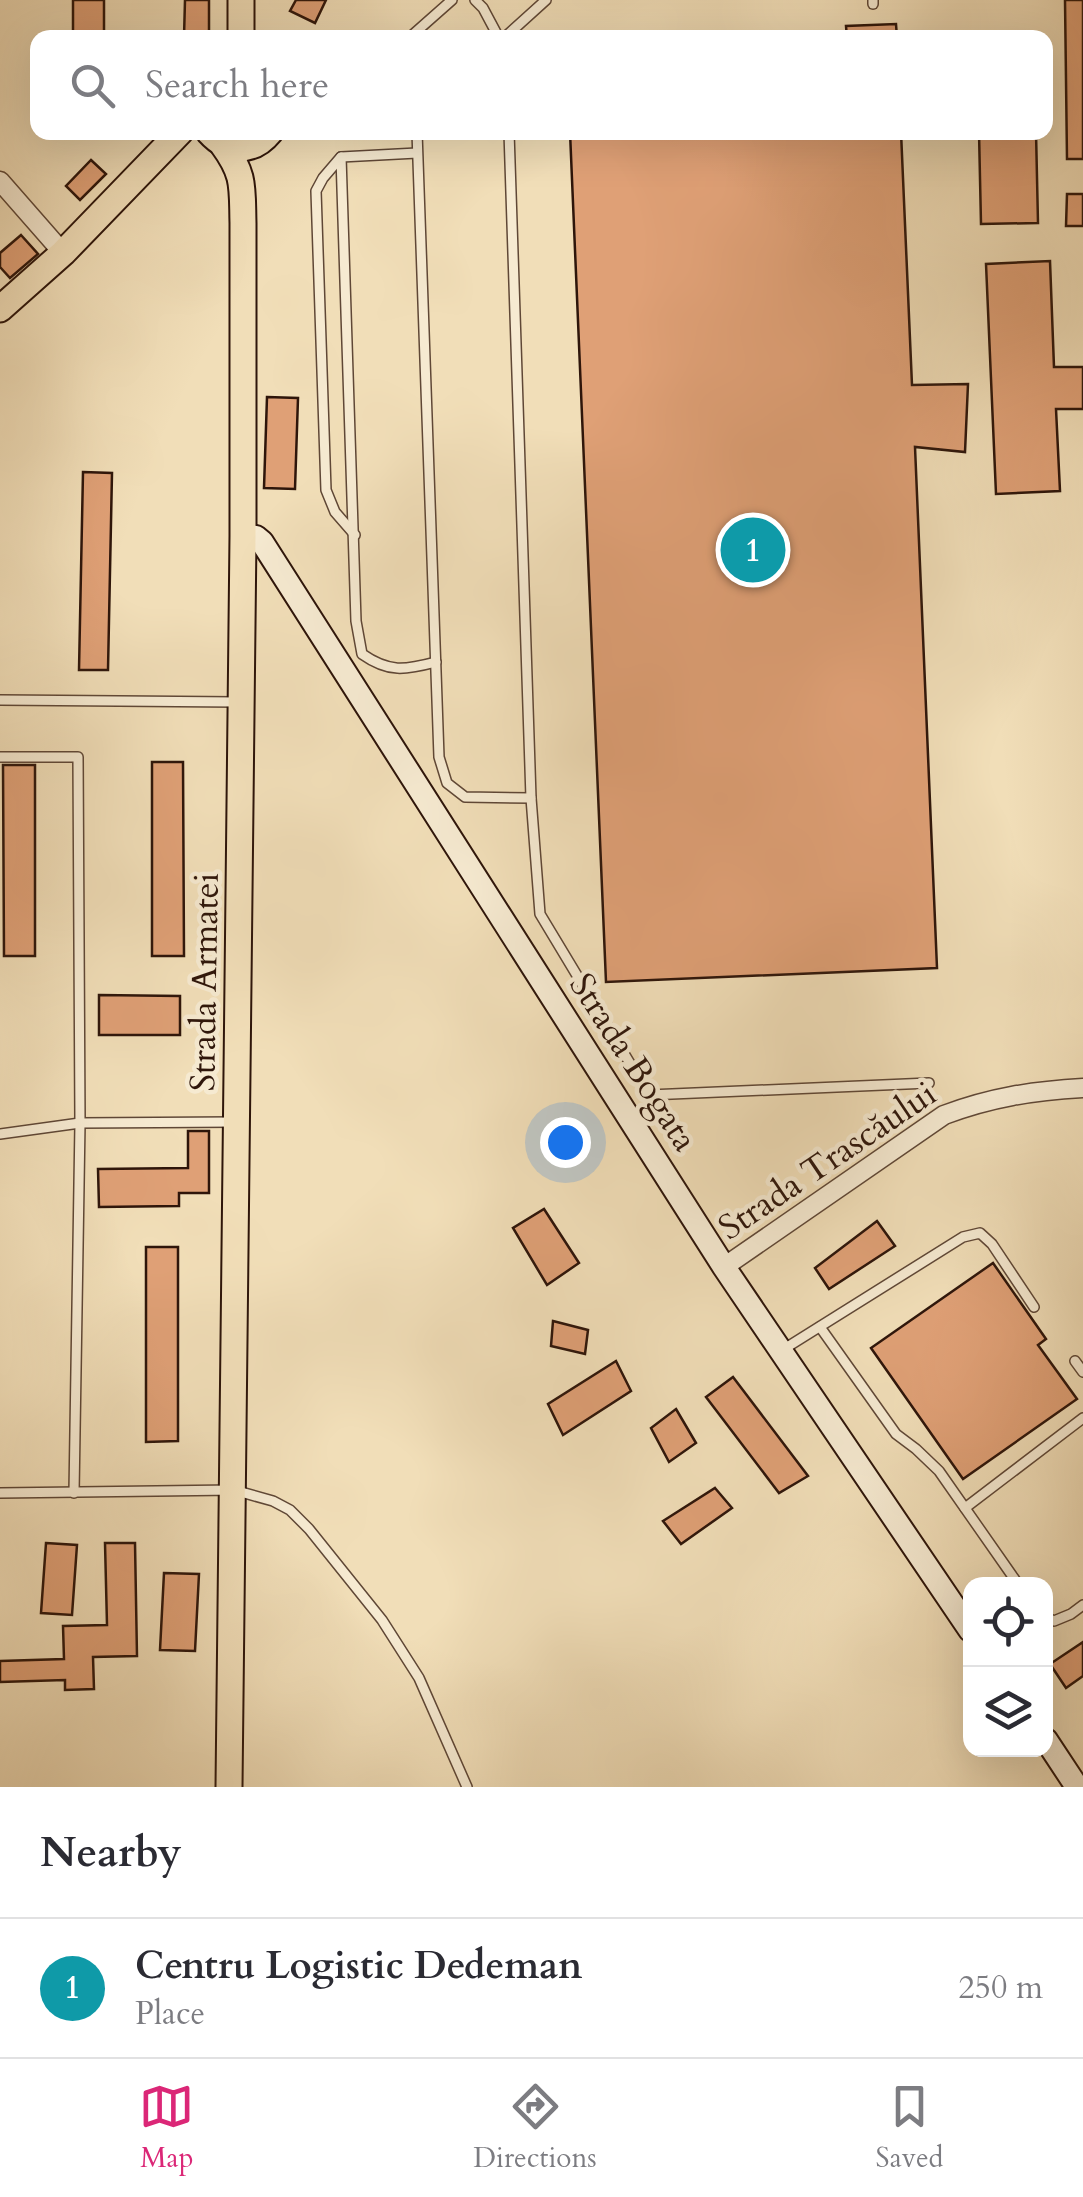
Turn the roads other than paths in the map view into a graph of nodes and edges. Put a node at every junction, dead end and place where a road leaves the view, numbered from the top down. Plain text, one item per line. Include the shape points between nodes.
1 (241, 0) edge
2 (452, 0) edge
3 (475, 0) edge
4 (546, 0) edge
5 (241, 30) edge
6 (418, 30) edge
7 (497, 30) edge
8 (511, 30) edge
9 (173, 140) edge
10 (217, 140) edge
11 (221, 140) edge
12 (261, 140) edge
13 (264, 140) edge
14 (417, 140) edge
15 (510, 140) edge
16 (417, 153) junction
17 (341, 156) junction
18 (242, 178) junction
19 (0, 182) edge
20 (63, 253) junction
21 (0, 309) edge
22 (355, 535) junction
23 (243, 536) junction
24 (436, 662) junction
25 (0, 700) edge
26 (242, 702) junction
27 (0, 756) edge
28 (531, 798) junction
29 (929, 1083) dead end
30 (1083, 1088) edge
31 (237, 1122) junction
32 (80, 1123) junction
33 (0, 1134) edge
34 (724, 1267) junction
35 (1034, 1307) dead end
36 (820, 1326) junction
37 (781, 1351) junction
38 (1075, 1361) dead end
39 (1083, 1372) edge
40 (1083, 1418) edge
41 (234, 1490) junction
42 (74, 1493) junction
43 (0, 1494) edge
44 (965, 1508) junction
45 (1013, 1577) edge
46 (1083, 1605) edge
47 (963, 1620) edge
48 (1053, 1620) edge
49 (1053, 1750) edge
50 (229, 1787) edge
51 (467, 1787) edge
52 (1078, 1787) edge

1 - 5 main road
2 - 6 lane
3 - 7 lane
4 - 8 lane
9 - 20 main road
10 - 18 main road, Strada Armatei
11 - 12 main road via 242,149
13 - 18 main road, Strada Armatei
14 - 16 lane
15 - 28 lane
16 - 17 lane
16 - 24 lane
17 - 22 lane
17 - 22 lane via 316,192 317,265 326,490
18 - 23 main road, Strada Armatei
19 - 20 street
20 - 21 main road
22 - 24 lane via 362,654 379,666 406,670
23 - 26 main road, Strada Armatei
23 - 34 main road, Strada Bogata via 262,542
24 - 28 lane via 447,783 465,797
25 - 26 lane
26 - 31 main road, Strada Armatei
27 - 32 lane via 78,757
28 - 29 lane via 540,914 649,1096
30 - 34 street, Strada Trascăului via 1028,1091 944,1114
31 - 32 lane
31 - 41 main road, Strada Armatei
32 - 33 lane
32 - 42 lane
34 - 37 main road, Strada Bogata
35 - 36 lane via 980,1234 962,1236
36 - 37 lane
36 - 44 lane via 896,1434 939,1471
37 - 47 main road, Strada Bogata
38 - 39 lane
40 - 44 lane
41 - 42 lane
41 - 50 main road, Strada Armatei
41 - 51 lane via 290,1510 382,1620 419,1678
42 - 43 lane
44 - 45 lane
46 - 48 lane
49 - 52 main road

